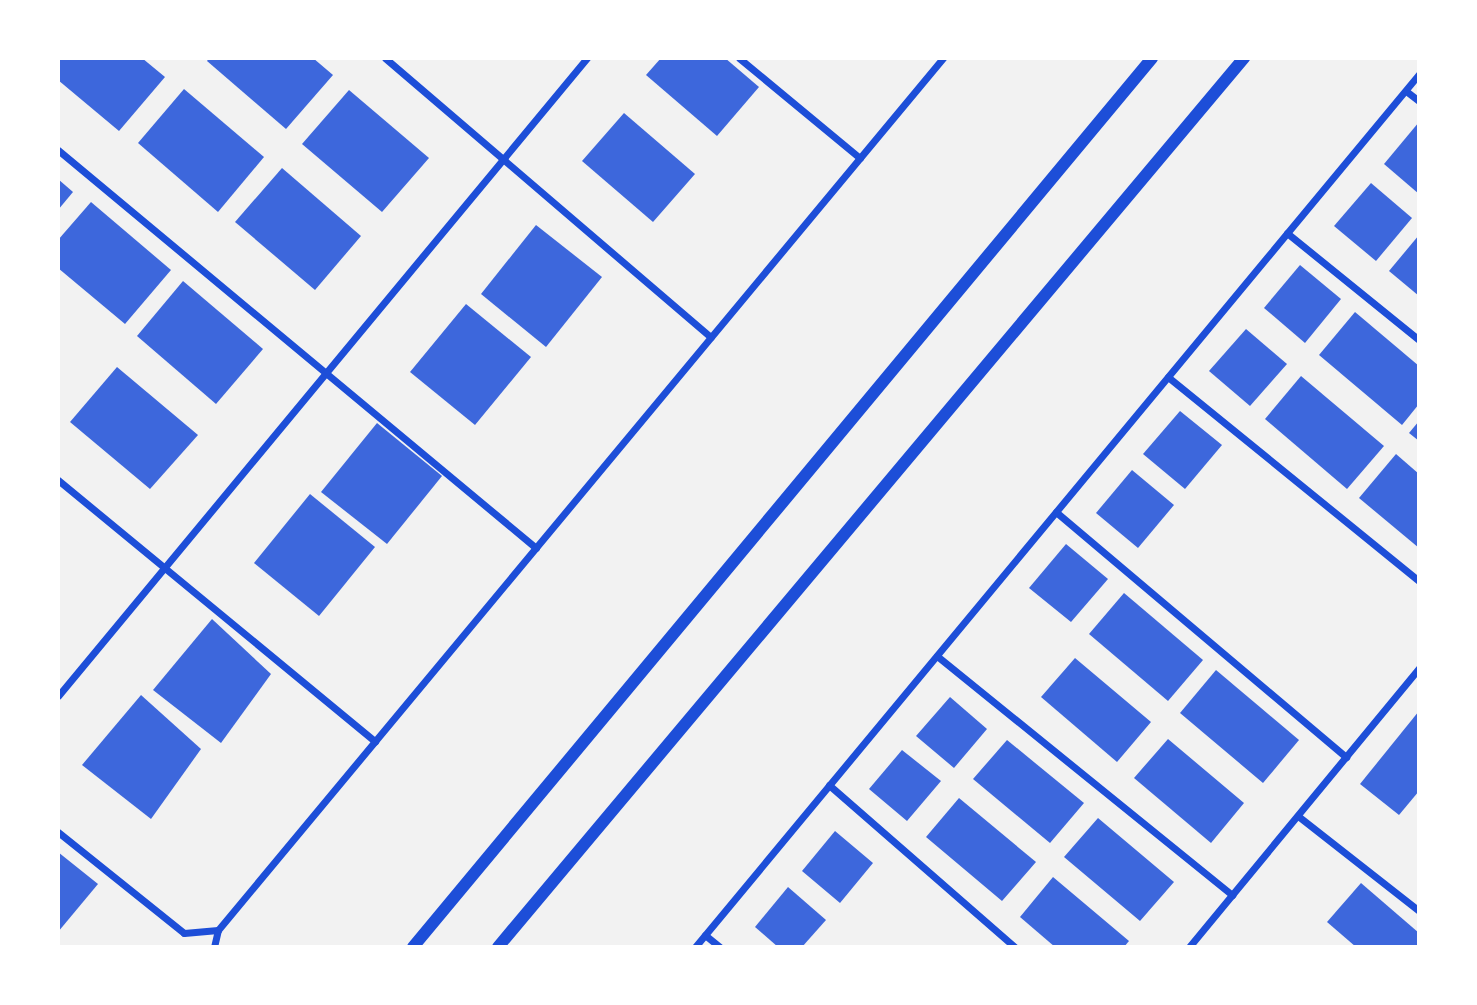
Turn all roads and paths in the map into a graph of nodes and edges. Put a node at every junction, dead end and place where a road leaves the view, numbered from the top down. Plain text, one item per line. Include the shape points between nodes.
1 (384, 58) edge
2 (587, 58) edge
3 (739, 58) edge
4 (943, 58) edge
5 (1152, 58) edge
6 (1244, 58) edge
7 (1419, 74) edge
8 (1406, 90) junction
9 (1419, 102) edge
10 (58, 150) edge
11 (503, 158) junction
12 (860, 158) junction
13 (1287, 233) junction
14 (711, 337) junction
15 (1419, 340) edge
16 (327, 371) junction
17 (1168, 377) junction
18 (58, 480) edge
19 (1056, 512) junction
20 (536, 548) junction
21 (164, 567) junction
22 (1419, 581) edge
23 (937, 656) junction
24 (1419, 668) edge
25 (58, 696) edge
26 (376, 741) junction
27 (1346, 757) junction
28 (829, 785) junction
29 (1298, 816) junction
30 (58, 832) edge
31 (1232, 895) junction
32 (1419, 911) edge
33 (218, 930) junction
34 (705, 935) junction
35 (214, 947) edge
36 (413, 947) edge
37 (498, 947) edge
38 (695, 947) edge
39 (720, 947) edge
40 (1015, 947) edge
41 (1189, 947) edge

1 - 11 street
2 - 11 street
3 - 12 street
4 - 12 street
5 - 36 street
6 - 37 street
7 - 8 street
8 - 9 street
8 - 13 street
10 - 16 street
11 - 14 street
11 - 16 street
12 - 14 street
13 - 15 street
13 - 17 street
14 - 20 street
16 - 20 street
16 - 21 street
17 - 19 street
17 - 22 street
18 - 21 street
19 - 23 street
19 - 27 street
20 - 26 street
21 - 25 street
21 - 26 street
23 - 28 street
23 - 31 street
24 - 27 street
26 - 33 street
27 - 29 street
28 - 34 street
28 - 40 street
29 - 31 street
29 - 32 street
30 - 33 street via 184,933
31 - 41 street
33 - 35 street
34 - 38 street
34 - 39 street

